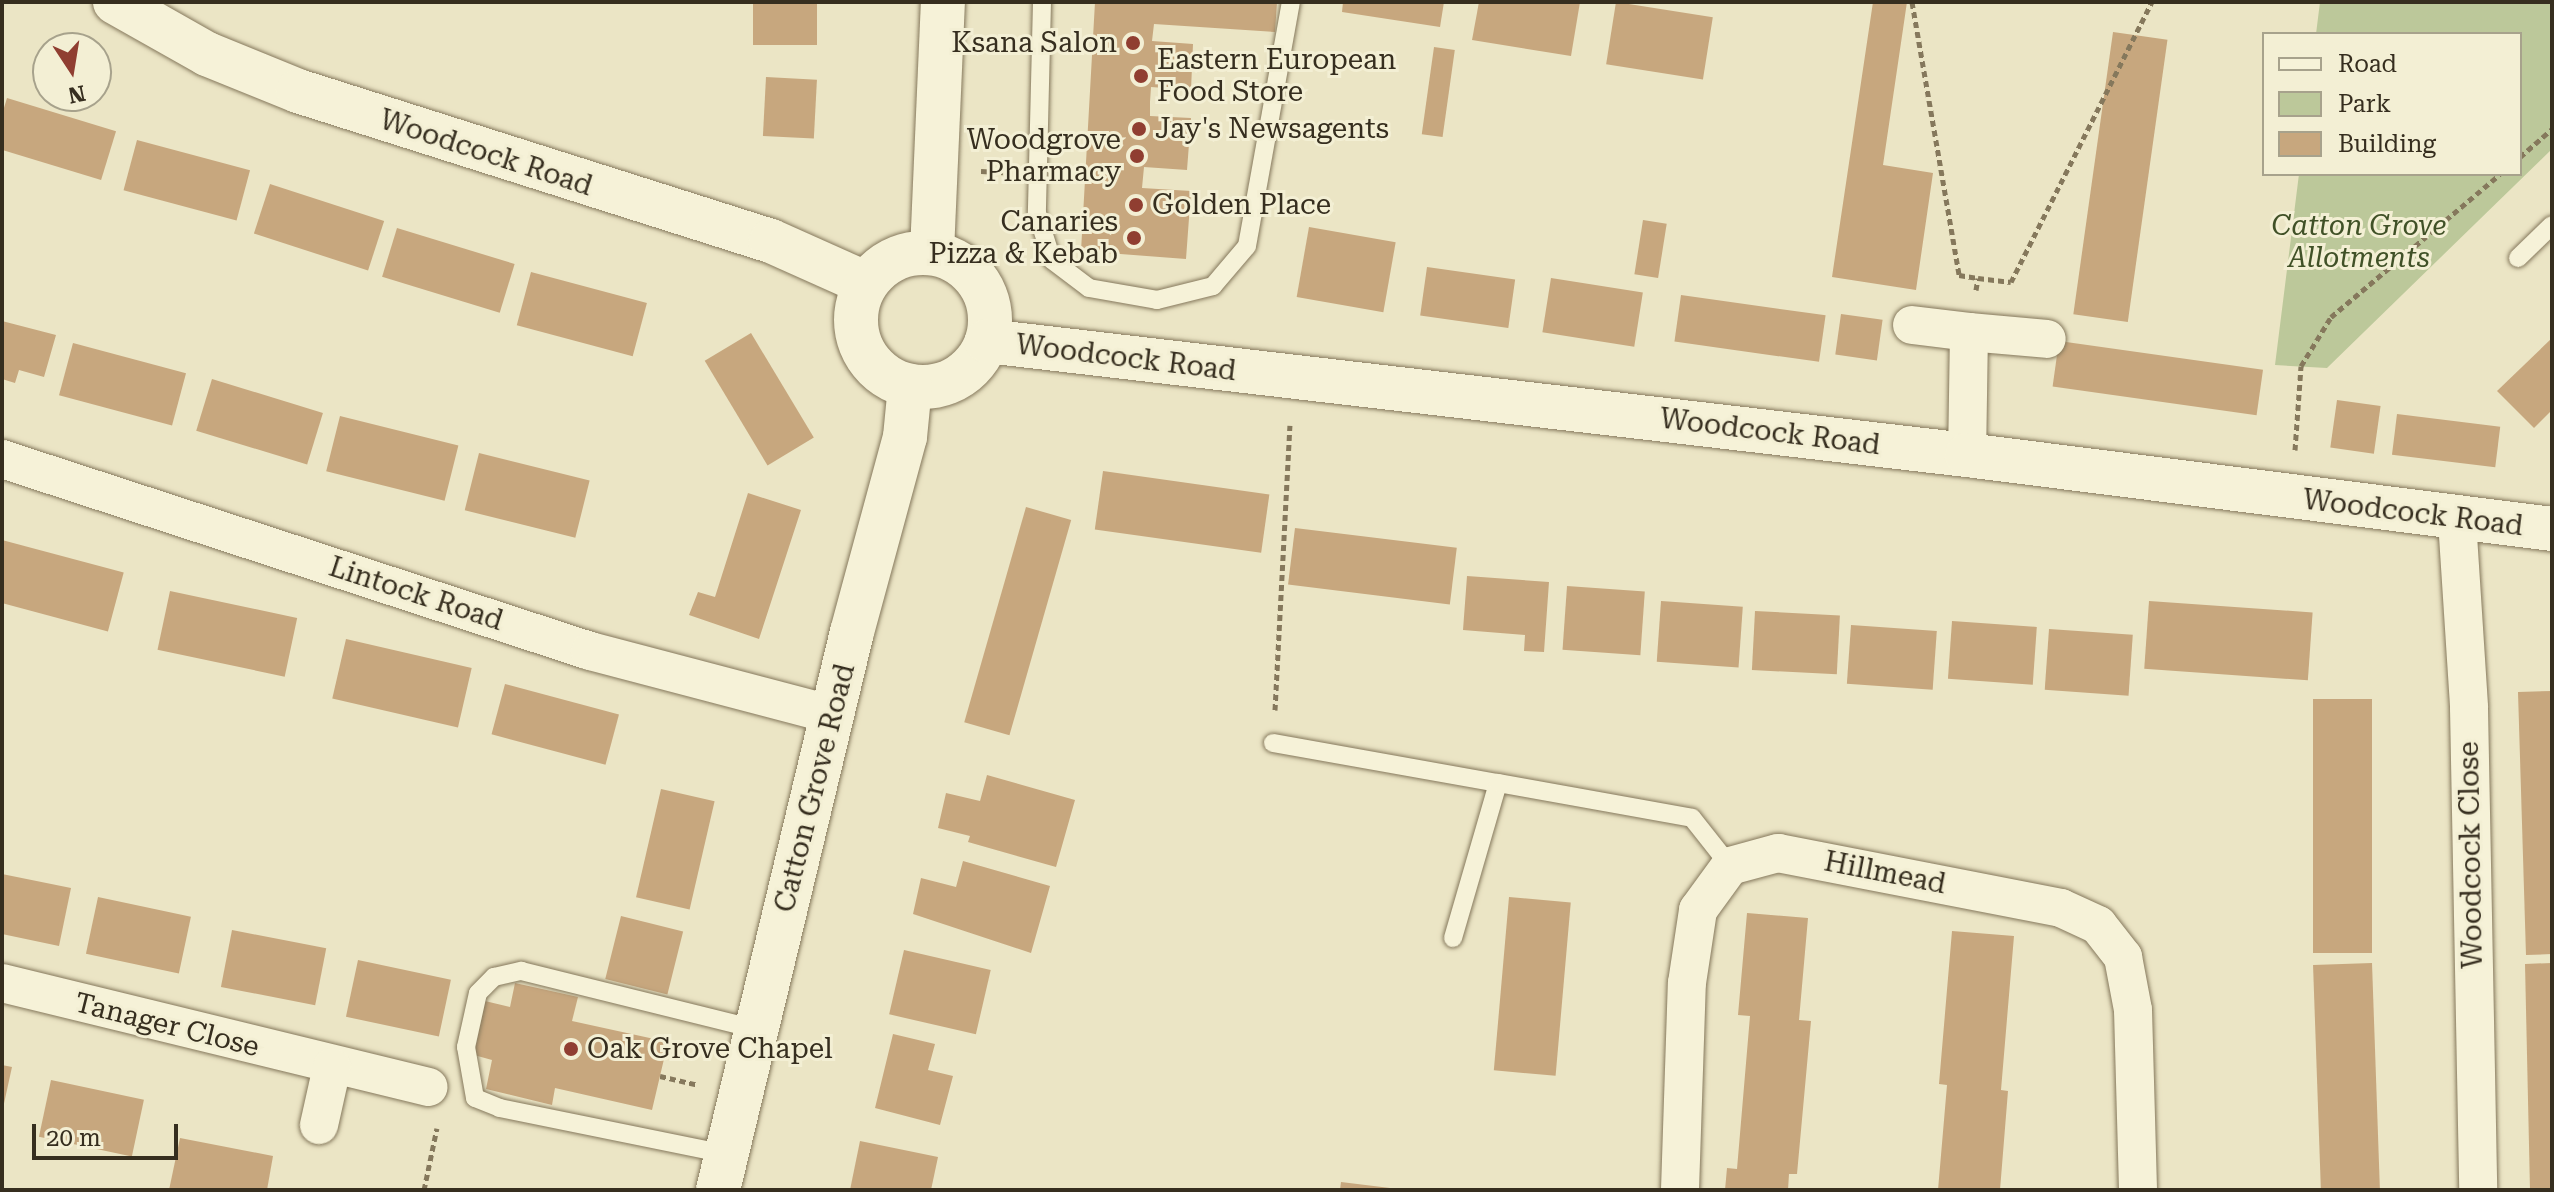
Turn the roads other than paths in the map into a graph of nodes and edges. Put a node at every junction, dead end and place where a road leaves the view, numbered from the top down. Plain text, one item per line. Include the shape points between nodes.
1 (115, 2) edge
2 (943, 2) edge
3 (1042, 2) edge
4 (1291, 2) edge
5 (2552, 225) edge
6 (932, 252) junction
7 (2518, 258) dead end
8 (865, 283) junction
9 (1912, 325) dead end
10 (1969, 332) junction
11 (2047, 339) dead end
12 (987, 341) junction
13 (910, 386) junction
14 (1967, 455) junction
15 (2, 459) edge
16 (2457, 520) junction
17 (2552, 529) edge
18 (834, 715) junction
19 (1273, 743) road end
20 (1498, 783) junction
21 (1730, 866) junction
22 (1453, 938) dead end
23 (2, 983) edge
24 (756, 1029) junction
25 (332, 1067) junction
26 (429, 1087) road end
27 (319, 1125) dead end
28 (722, 1172) edge
29 (1680, 1190) edge
30 (2138, 1190) edge
31 (2478, 1190) edge

1 - 8 street, Woodcock Road via 207,54 298,91 771,241
2 - 6 street
3 - 4 lane via 1037,213 1052,260 1089,288 1157,300 1213,286 1247,246
5 - 7 lane
6 - 8 street via 907,254 883,265
6 - 12 street, Woodcock Road via 968,269 981,284 990,322
8 - 13 street via 855,326 860,346 890,378
9 - 10 street
10 - 11 street
10 - 14 street
12 - 13 street, Woodcock Road via 975,363 957,378 934,386
12 - 14 street, Woodcock Road
13 - 18 street, Catton Grove Road via 905,437
14 - 16 street, Woodcock Road
15 - 18 street, Lintock Road via 590,651
16 - 17 street, Woodcock Road
16 - 31 street, Woodcock Close via 2469,708
18 - 24 street, Catton Grove Road
19 - 20 lane
20 - 21 lane via 1692,818
20 - 22 lane
21 - 29 street via 1698,910
21 - 30 street, Hillmead via 1778,853 2061,908 2098,925 2123,957 2133,1010
23 - 25 street, Tanager Close
24 - 28 street, Catton Grove Road
24 - 28 lane via 521,971 494,977 478,993 466,1047 475,1098
25 - 26 street, Tanager Close
25 - 27 street

